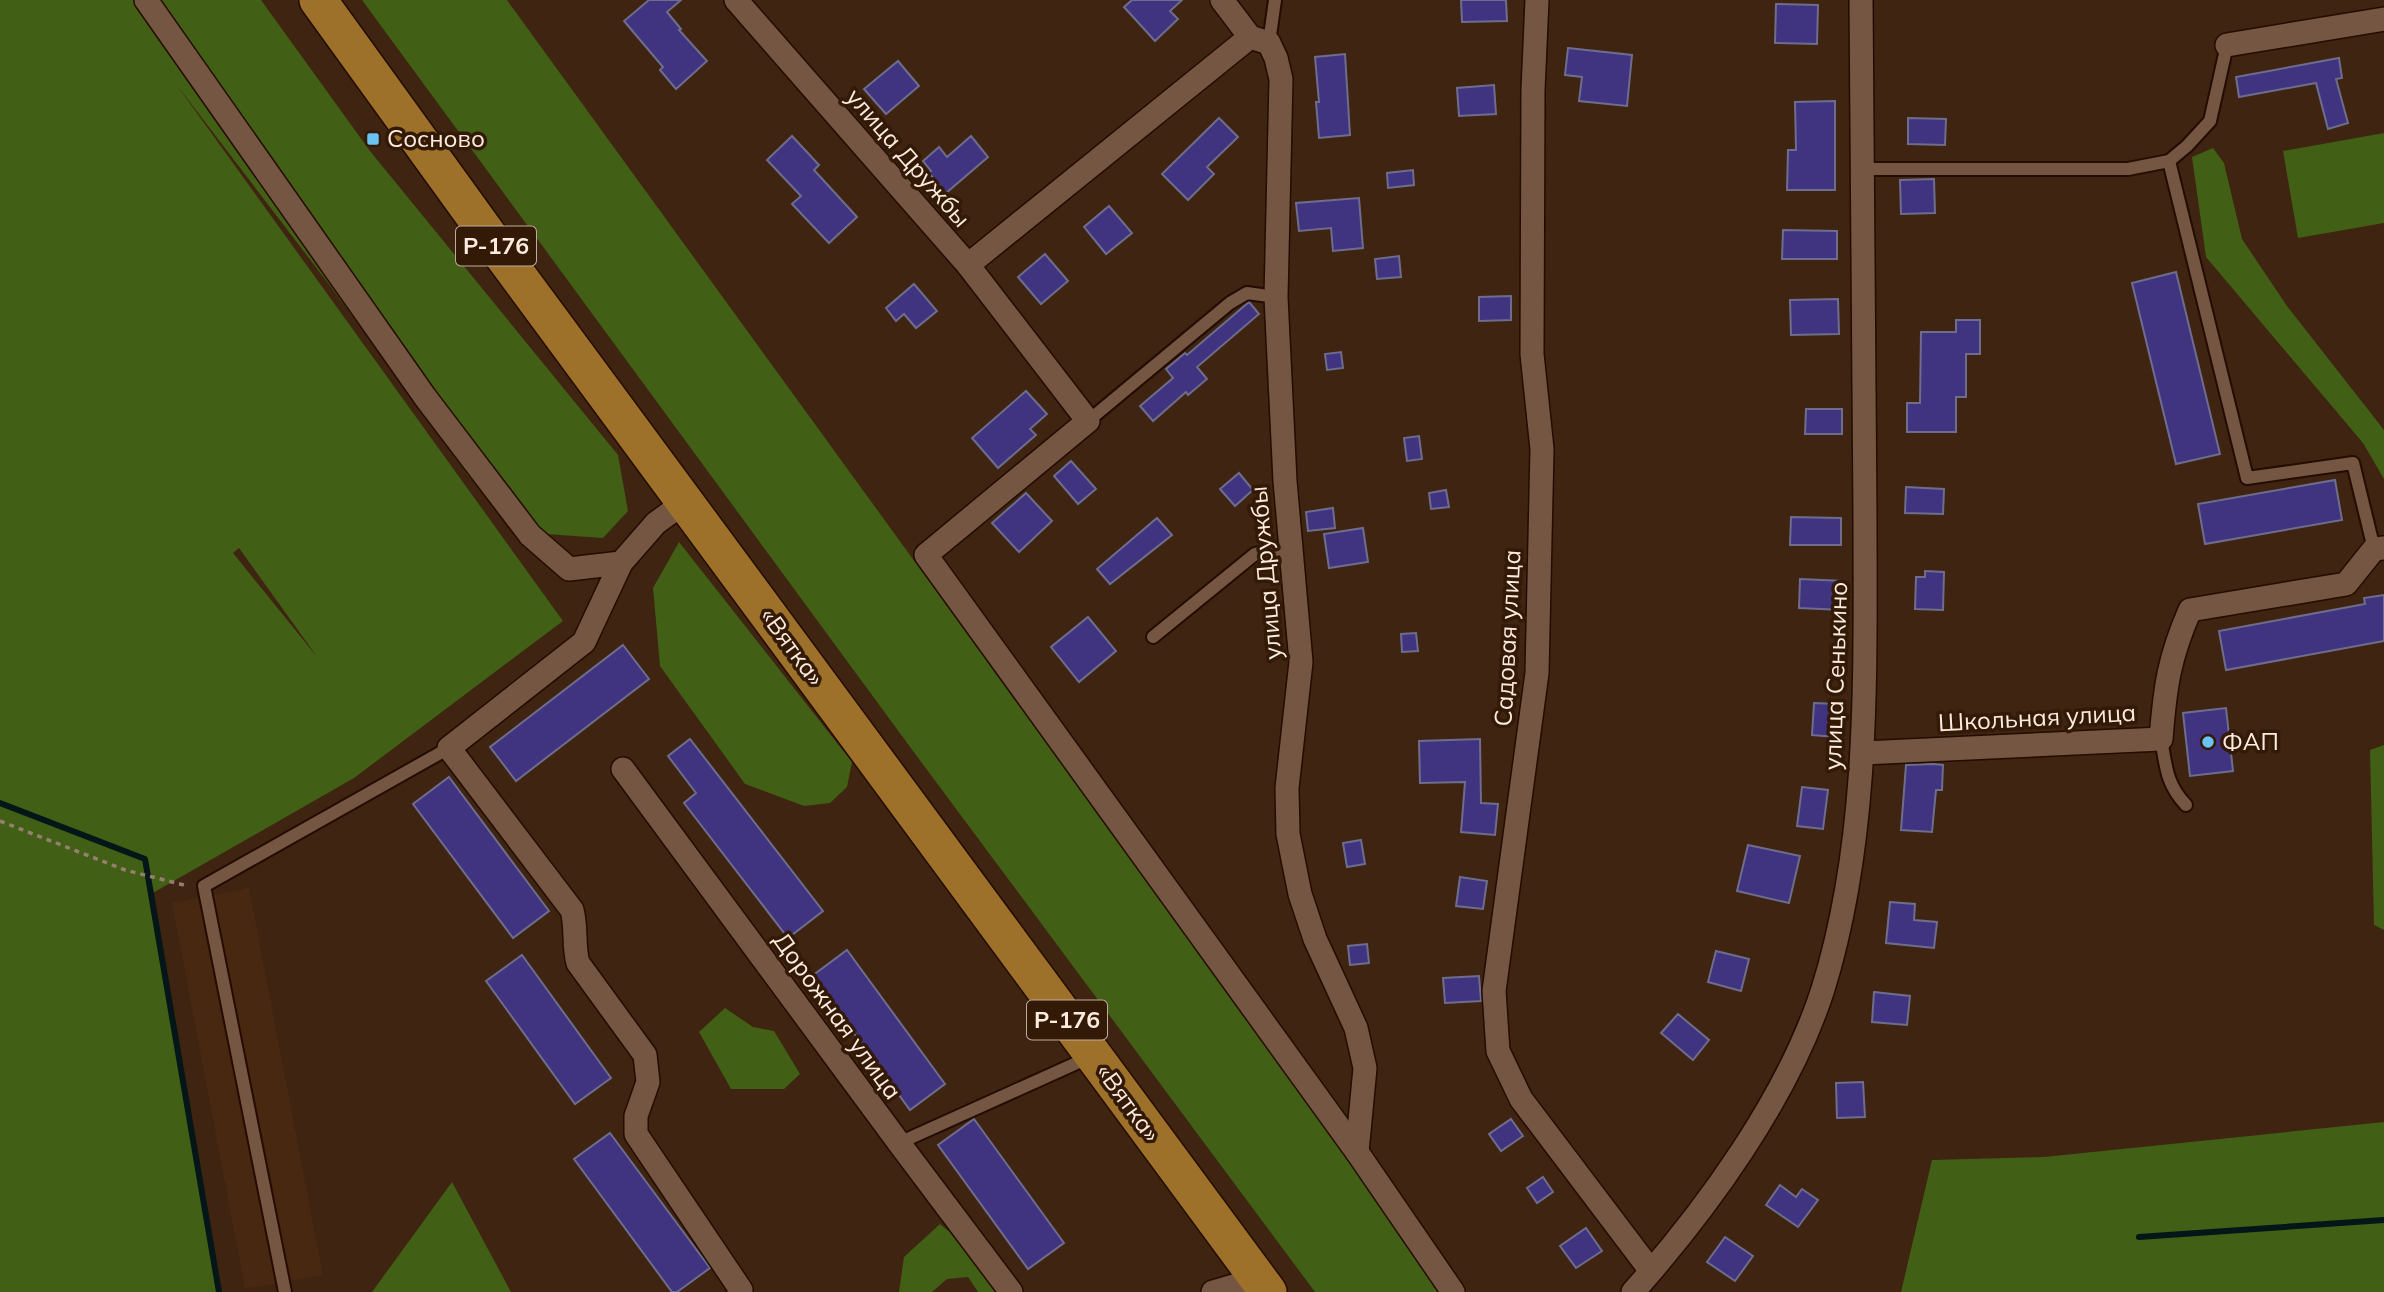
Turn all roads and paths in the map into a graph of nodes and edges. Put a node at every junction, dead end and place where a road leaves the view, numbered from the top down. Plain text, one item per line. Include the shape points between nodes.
1 (146, 0) edge
2 (318, 0) edge
3 (736, 0) edge
4 (1222, 0) edge
5 (1275, 0) edge
6 (1537, 0) edge
7 (1861, 0) edge
8 (2384, 19) edge
9 (1259, 40) junction
10 (2227, 46) joint
11 (2169, 161) junction
12 (1863, 169) junction
13 (968, 265) junction
14 (1276, 297) junction
15 (1088, 421) junction
16 (685, 502) junction
17 (1291, 547) junction
18 (2379, 548) edge
19 (621, 564) junction
20 (1153, 637) dead end
21 (2161, 738) junction
22 (449, 748) junction
23 (1863, 753) junction
24 (624, 769) dead end
25 (2186, 805) dead end
26 (0, 821) edge
27 (204, 886) junction
28 (1093, 1055) junction
29 (899, 1143) junction
30 (1357, 1152) junction
31 (1651, 1271) junction
32 (1263, 1286) edge
33 (285, 1292) edge
34 (739, 1292) edge
35 (1011, 1292) edge
36 (1213, 1292) edge
37 (1453, 1292) edge
38 (1633, 1292) edge

1 - 19 street via 417,385 530,535 569,569
2 - 16 main road, «Вятка» / Р-176
3 - 13 street, улица Дружбы
4 - 9 street, улица Дружбы
5 - 9 lane
6 - 31 street, Садовая улица via 1532,354 1542,449 1537,673 1494,991 1498,1051 1521,1099
7 - 12 street, улица Сенькино
8 - 10 street
9 - 13 street
9 - 14 street, улица Дружбы via 1276,58 1281,79
10 - 11 lane via 2210,121
11 - 12 lane via 2128,169
11 - 18 lane via 2247,478 2353,463
12 - 23 street, улица Сенькино
13 - 15 street, улица Дружбы
14 - 15 lane via 1247,293 1230,303
14 - 17 street, улица Дружбы
15 - 30 street via 926,555
16 - 19 street via 656,523
16 - 28 main road, «Вятка» / Р-176
17 - 20 lane via 1255,554
17 - 30 street, улица Дружбы via 1301,662 1287,788 1288,834 1315,939 1356,1028 1364,1068
18 - 21 street, Школьная улица via 2346,584 2190,610 2166,681
19 - 22 street via 584,642
21 - 23 street, Школьная улица
21 - 25 lane via 2169,783
22 - 27 lane
22 - 34 street via 572,910 578,963 645,1055 648,1082 636,1116 636,1134
23 - 31 street, улица Сенькино via 1847,881 1818,1002 1782,1083 1751,1137
24 - 29 street, Дорожная улица
26 - 27 path via 125,870 180,885
27 - 33 lane
28 - 29 lane
28 - 32 main road, «Вятка» / Р-176
29 - 35 street, Дорожная улица
30 - 37 street
31 - 38 street, улица Сенькино
32 - 36 street

